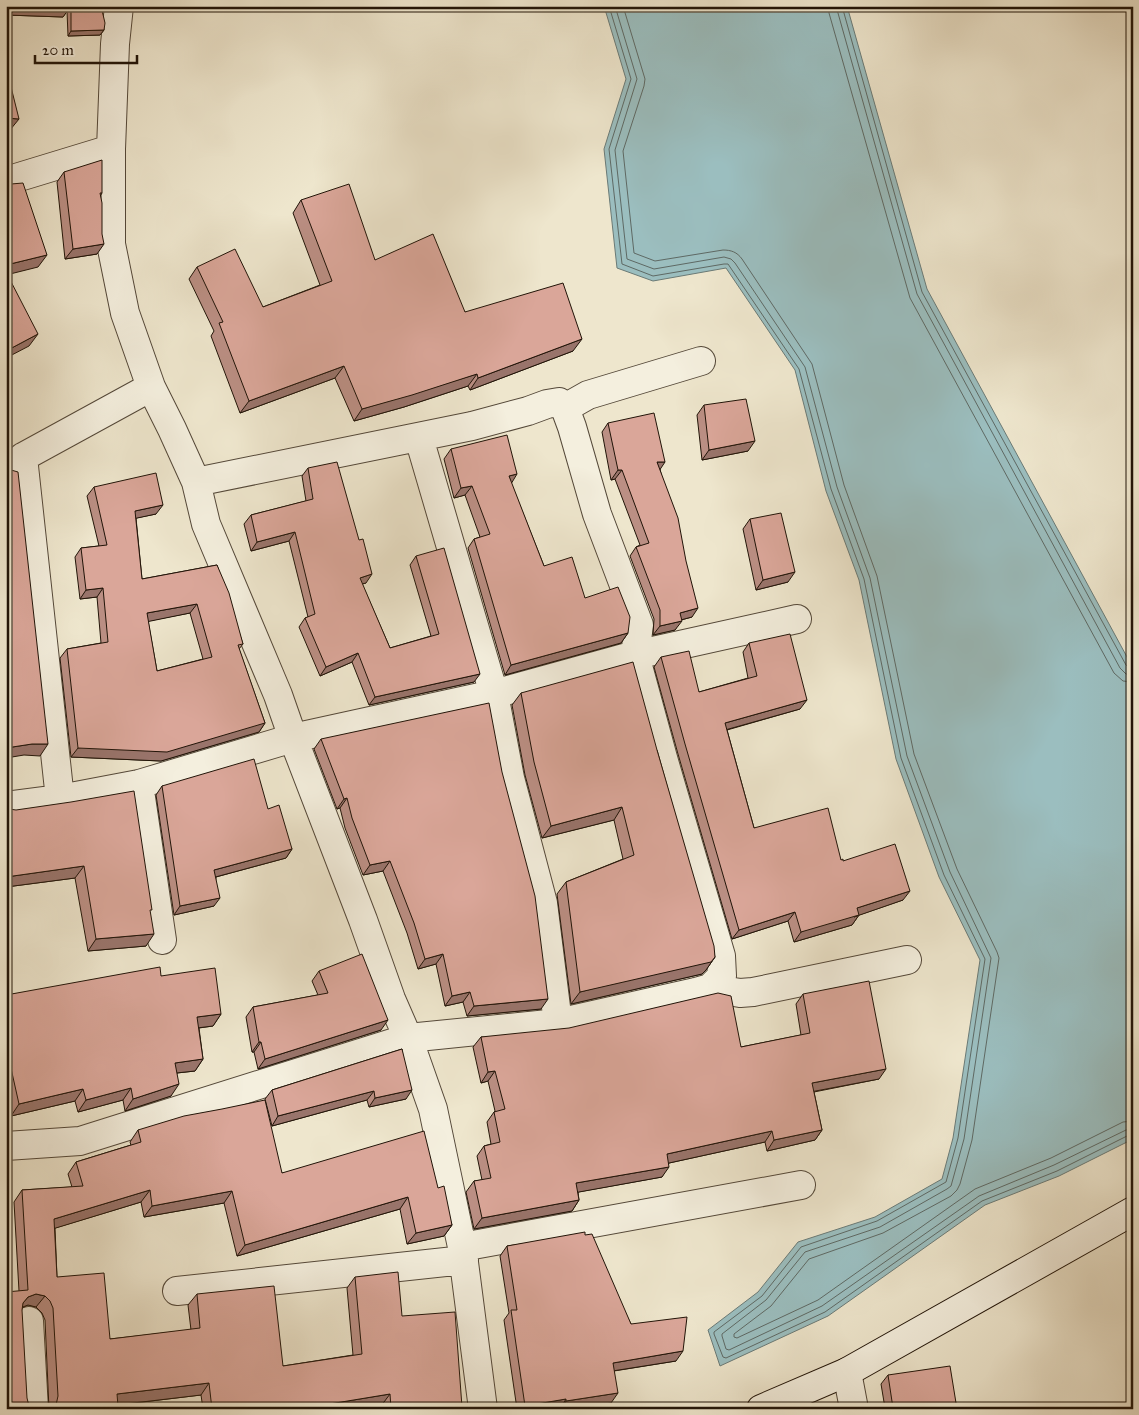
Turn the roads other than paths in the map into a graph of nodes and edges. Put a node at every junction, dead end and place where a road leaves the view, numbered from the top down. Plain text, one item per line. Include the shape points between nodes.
1 (119, 6) edge
2 (111, 149) junction
3 (6, 181) edge
4 (701, 361) dead end
5 (151, 387) junction
6 (565, 408) junction
7 (419, 438) junction
8 (15, 464) edge
9 (196, 482) junction
10 (797, 619) dead end
11 (635, 655) junction
12 (494, 694) junction
13 (293, 738) junction
14 (139, 784) junction
15 (60, 799) junction
16 (6, 806) edge
17 (162, 940) dead end
18 (907, 960) dead end
19 (710, 988) junction
20 (558, 1023) junction
21 (408, 1038) junction
22 (6, 1146) edge
23 (801, 1185) dead end
24 (1133, 1211) edge
25 (463, 1253) junction
26 (177, 1291) dead end
27 (28, 1321) dead end
28 (846, 1372) junction
29 (34, 1409) edge
30 (483, 1409) edge
31 (761, 1409) edge
32 (854, 1409) edge

1 - 2 street
2 - 3 street
2 - 5 street via 111,244 125,313
4 - 6 street via 588,395
5 - 8 street
5 - 9 street
6 - 7 street via 559,402 546,404
6 - 11 street via 597,514 638,625
7 - 9 street
7 - 12 street
8 - 15 street
9 - 13 street via 206,524
10 - 11 street
11 - 12 street
11 - 19 street via 721,956 722,976
12 - 13 street
12 - 20 street via 510,778 543,903
13 - 14 street
13 - 21 street
14 - 15 street
14 - 17 street
15 - 16 street
18 - 19 street via 753,992
19 - 20 street
20 - 21 street
21 - 22 street via 80,1141
21 - 25 street via 433,1109
23 - 25 street
24 - 28 street
25 - 26 street
25 - 30 street
27 - 29 street
28 - 31 street
28 - 32 street

